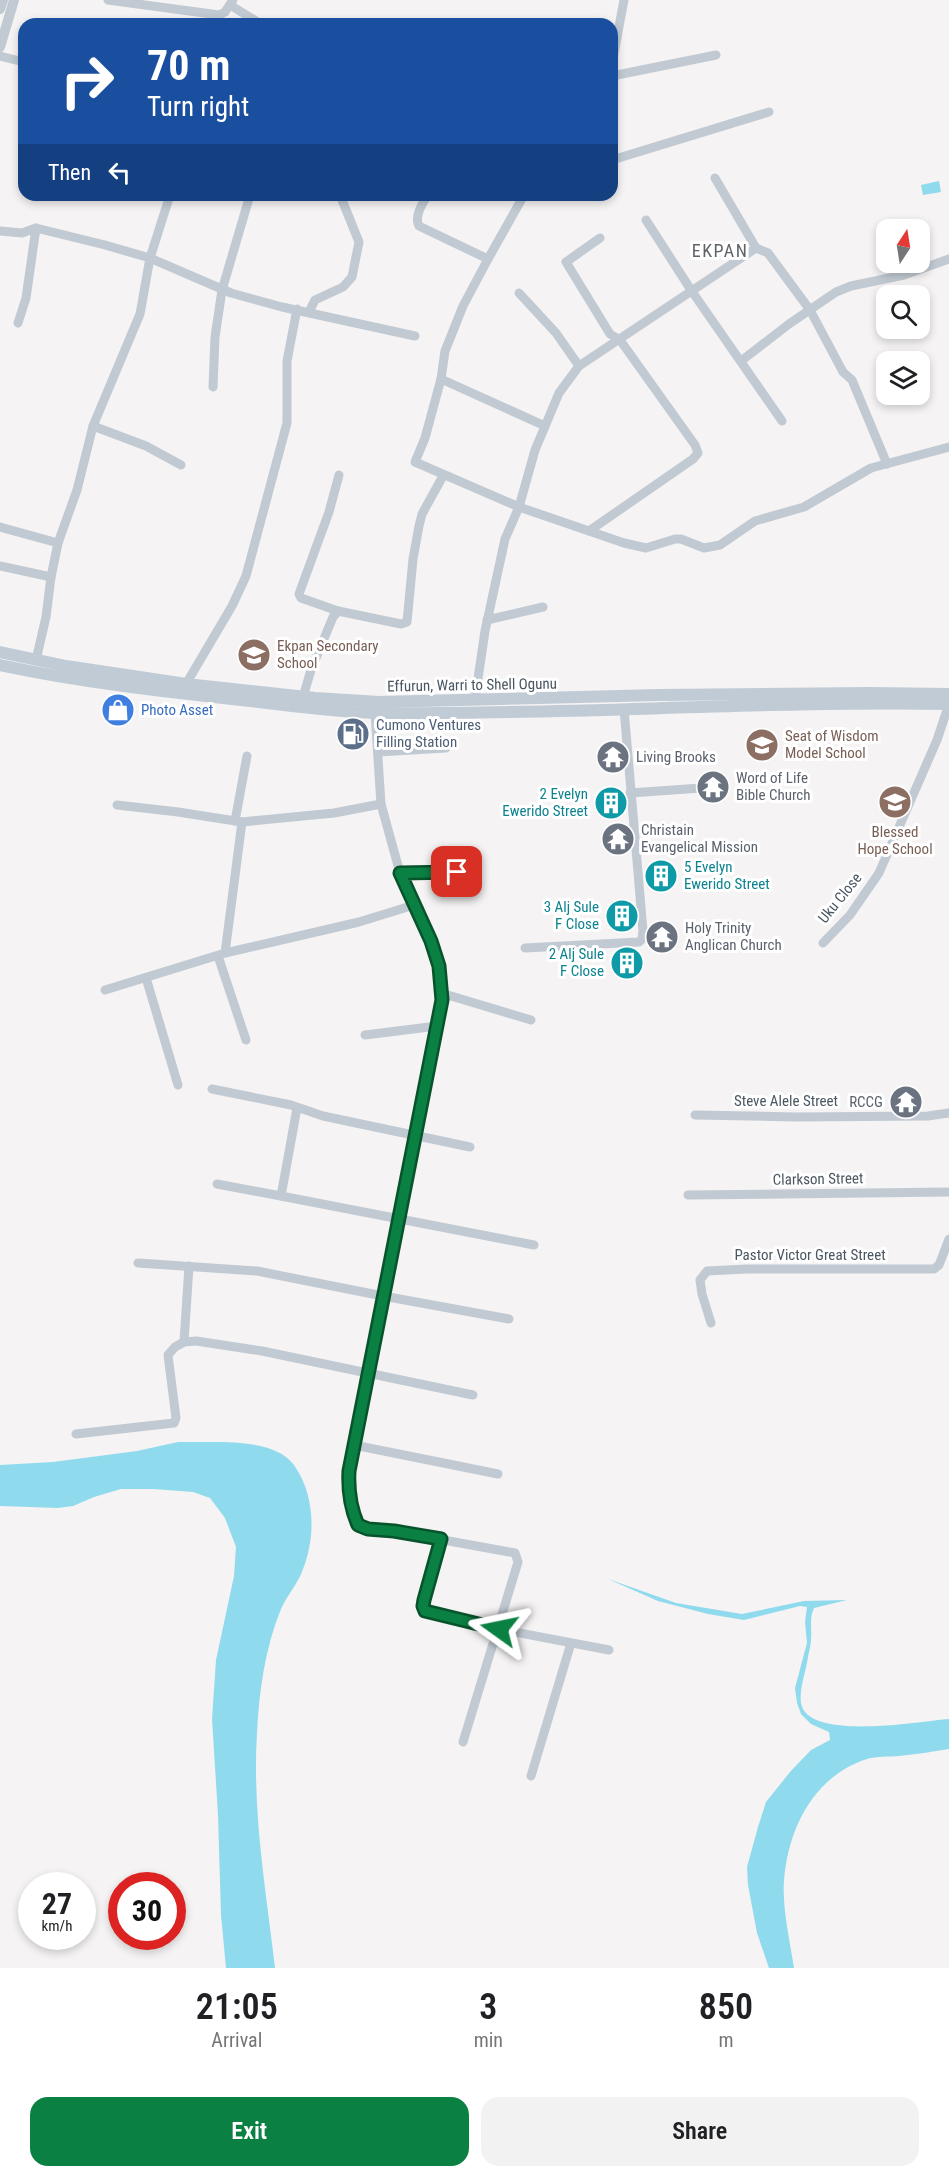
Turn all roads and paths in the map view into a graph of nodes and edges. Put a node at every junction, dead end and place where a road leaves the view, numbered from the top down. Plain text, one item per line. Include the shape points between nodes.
1 (3, 0) edge
2 (14, 0) edge
3 (108, 0) edge
4 (624, 0) edge
5 (231, 2) edge
6 (0, 9) edge
7 (253, 18) edge
8 (618, 32) edge
9 (0, 47) edge
10 (716, 55) dead end
11 (0, 56) edge
12 (18, 60) edge
13 (618, 75) edge
14 (769, 112) dead end
15 (618, 158) edge
16 (715, 178) dead end
17 (168, 201) edge
18 (248, 201) edge
19 (342, 201) edge
20 (425, 201) edge
21 (521, 201) edge
22 (646, 220) dead end
23 (36, 228) junction
24 (0, 231) edge
25 (600, 238) dead end
26 (756, 248) junction
27 (150, 258) junction
28 (489, 259) junction
29 (949, 259) edge
30 (222, 290) junction
31 (691, 290) junction
32 (519, 293) dead end
33 (297, 309) junction
34 (810, 310) junction
35 (309, 312) junction
36 (18, 322) dead end
37 (415, 336) dead end
38 (620, 340) junction
39 (741, 361) junction
40 (579, 366) junction
41 (441, 379) junction
42 (213, 387) dead end
43 (782, 421) dead end
44 (93, 426) junction
45 (545, 426) junction
46 (949, 447) edge
47 (887, 464) junction
48 (181, 465) dead end
49 (339, 476) dead end
50 (443, 476) junction
51 (519, 507) junction
52 (0, 527) edge
53 (589, 531) junction
54 (58, 543) junction
55 (0, 566) edge
56 (51, 578) junction
57 (543, 607) dead end
58 (338, 611) junction
59 (487, 620) junction
60 (0, 652) edge
61 (36, 660) junction
62 (0, 665) edge
63 (186, 684) junction
64 (949, 694) edge
65 (303, 697) junction
66 (475, 699) junction
67 (659, 702) junction
68 (949, 704) edge
69 (624, 709) junction
70 (375, 713) junction
71 (446, 748) dead end
72 (378, 752) junction
73 (247, 756) dead end
74 (701, 788) dead end
75 (630, 793) junction
76 (381, 804) junction
77 (117, 806) dead end
78 (239, 822) junction
79 (457, 872) dead end
80 (400, 873) junction
81 (414, 905) junction
82 (823, 943) dead end
83 (525, 948) dead end
84 (222, 954) junction
85 (146, 978) junction
86 (105, 990) dead end
87 (441, 993) junction
88 (531, 1020) dead end
89 (436, 1026) junction
90 (364, 1035) dead end
91 (246, 1040) dead end
92 (178, 1084) dead end
93 (212, 1089) dead end
94 (297, 1108) junction
95 (949, 1113) edge
96 (695, 1115) dead end
97 (415, 1135) junction
98 (470, 1147) dead end
99 (217, 1184) dead end
100 (949, 1192) edge
101 (688, 1195) dead end
102 (281, 1196) junction
103 (398, 1220) junction
104 (949, 1239) edge
105 (534, 1245) dead end
106 (138, 1263) dead end
107 (189, 1266) junction
108 (382, 1296) junction
109 (509, 1319) dead end
110 (711, 1323) dead end
111 (184, 1342) junction
112 (367, 1374) junction
113 (473, 1395) dead end
114 (76, 1434) dead end
115 (354, 1445) junction
116 (498, 1474) dead end
117 (441, 1539) junction
118 (499, 1629) junction
119 (571, 1643) junction
120 (609, 1650) dead end
121 (463, 1742) dead end
122 (531, 1776) dead end

1 - 6 street
2 - 9 street
3 - 5 street via 219,15
4 - 8 street
5 - 7 street
10 - 13 street
11 - 12 street
14 - 15 street
16 - 26 street
17 - 27 street
18 - 30 street
19 - 35 street via 359,242 352,278 315,300
20 - 28 street via 418,216 419,226
21 - 28 street
22 - 31 street
23 - 24 street via 22,233
23 - 27 street
23 - 36 street via 26,298
25 - 38 street via 566,262 610,334
26 - 31 street
26 - 34 street via 768,253
27 - 30 street
27 - 44 street via 140,314
28 - 41 street via 463,306 445,351
29 - 34 street via 851,286
30 - 33 street
30 - 42 street
31 - 38 street
31 - 39 street
32 - 40 street via 556,333
33 - 35 street
33 - 63 street via 287,361 287,423 246,576
34 - 39 street
34 - 47 street via 843,372 852,380
35 - 37 street
38 - 40 street
38 - 53 street via 698,453
39 - 43 street
40 - 45 street via 559,393
41 - 45 street
41 - 50 street via 415,462
44 - 48 street via 146,446
44 - 54 street via 77,490
45 - 51 street via 534,450
46 - 47 street
47 - 53 street via 872,468 804,507 755,521 713,547 675,539 646,548
49 - 58 street via 299,594
50 - 51 street
50 - 58 street via 422,513 407,622
51 - 53 street
51 - 59 street via 506,539
52 - 54 street
54 - 56 street
55 - 56 street
56 - 61 street
57 - 59 street
58 - 65 street
59 - 66 street
60 - 61 main road, Effurun, Warri to Shell Ogunu
61 - 63 main road, Effurun, Warri to Shell Ogunu
62 - 70 main road, Effurun, Warri to Shell Ogunu via 158,691
63 - 65 main road, Effurun, Warri to Shell Ogunu
64 - 67 main road, Effurun, Warri to Shell Ogunu via 858,693
65 - 66 main road, Effurun, Warri to Shell Ogunu via 379,702
66 - 67 main road, Effurun, Warri to Shell Ogunu
67 - 68 main road, Effurun, Warri to Shell Ogunu
67 - 69 main road, Effurun, Warri to Shell Ogunu
68 - 82 street, Uku Close via 879,873 850,915
69 - 70 main road, Effurun, Warri to Shell Ogunu
69 - 75 street
70 - 72 street
71 - 72 street
72 - 76 street
73 - 78 street
74 - 75 street
75 - 83 street via 642,939
76 - 78 street via 334,813
76 - 80 street
77 - 78 street
78 - 84 street
79 - 80 street
80 - 81 street
81 - 84 street
81 - 87 street via 439,966
84 - 85 street
84 - 91 street
85 - 86 street
85 - 92 street
87 - 88 street
87 - 89 street
89 - 90 street
89 - 97 street
93 - 94 street
94 - 97 street
94 - 102 street
95 - 96 street, Steve Alele Street
97 - 98 street
97 - 103 street
99 - 102 street
100 - 101 street, Clarkson Street
102 - 103 street
103 - 105 street
103 - 108 street
104 - 110 street, Pastor Victor Great Street via 934,1269 707,1271 700,1280
106 - 107 street
107 - 108 street via 257,1271
107 - 111 street
108 - 109 street
108 - 112 street
111 - 112 street via 262,1351
111 - 114 street via 168,1355 174,1423
112 - 113 street
112 - 115 street
115 - 116 street
115 - 117 street via 348,1485 358,1525
117 - 118 street via 423,1609
117 - 118 street via 515,1553 518,1562
118 - 119 street
118 - 121 street
119 - 120 street
119 - 122 street

